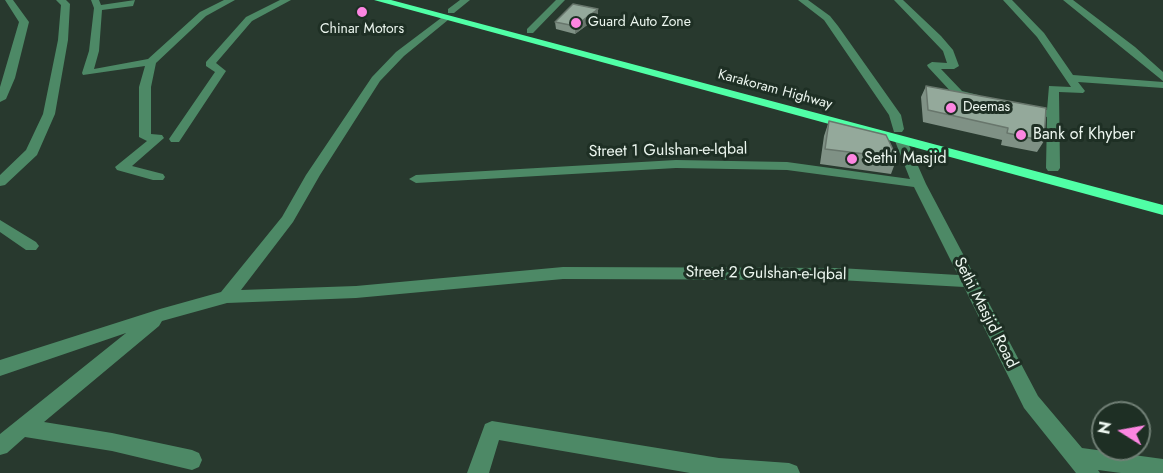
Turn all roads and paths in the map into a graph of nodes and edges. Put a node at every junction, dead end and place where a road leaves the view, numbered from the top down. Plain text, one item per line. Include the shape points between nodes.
1 (9, 0) edge
2 (60, 0) edge
3 (131, 0) edge
4 (231, 0) edge
5 (287, 0) edge
6 (379, 0) edge
7 (408, 0) edge
8 (466, 0) edge
9 (561, 0) edge
10 (802, 0) edge
11 (898, 0) edge
12 (1007, 0) edge
13 (1067, 0) edge
14 (97, 4) edge
15 (448, 14) junction
16 (530, 31) junction
17 (151, 62) junction
18 (1071, 78) junction
19 (1163, 78) edge
20 (1163, 85) edge
21 (0, 99) edge
22 (989, 101) edge
23 (1011, 106) edge
24 (1054, 116) junction
25 (899, 135) junction
26 (175, 139) dead end
27 (1053, 168) junction
28 (158, 177) dead end
29 (416, 179) dead end
30 (0, 182) edge
31 (919, 184) junction
32 (1161, 207) edge
33 (0, 225) edge
34 (31, 246) dead end
35 (969, 282) junction
36 (227, 297) junction
37 (160, 315) junction
38 (0, 368) edge
39 (22, 428) junction
40 (0, 446) edge
41 (192, 460) dead end
42 (1083, 465) edge
43 (1163, 469) edge
44 (478, 473) edge
45 (789, 473) edge

1 - 21 street via 24,22 10,78
2 - 30 street via 66,4 65,16 49,114 32,153
3 - 14 street via 130,4
4 - 17 street via 203,14
5 - 26 street via 249,19 210,64 221,71
6 - 15 highway, Karakoram Highway
7 - 15 highway, Karakoram Highway
8 - 15 street
9 - 16 street
10 - 25 street, Sethi Masjid Road via 835,28 895,115
11 - 22 street via 938,38 954,66 932,65 958,93
12 - 18 street via 1041,35
13 - 19 street
14 - 17 street via 94,51 87,73
15 - 16 highway, Karakoram Highway
15 - 25 highway, Karakoram Highway
15 - 36 street via 376,79 288,219
16 - 25 highway, Karakoram Highway
17 - 28 street via 145,87 145,136 158,138 122,167
18 - 20 street
18 - 24 street via 1079,91 1053,88
23 - 24 street
24 - 27 street
25 - 27 highway, Karakoram Highway
25 - 31 street, Sethi Masjid Road
25 - 32 highway, Karakoram Highway
27 - 32 highway, Karakoram Highway
29 - 31 street, Street 1 Gulshan-e-Iqbal via 676,165 787,166
31 - 35 street, Sethi Masjid Road
33 - 34 street
35 - 36 street, Street 2 Gulshan-e-Iqbal via 839,274 563,273 356,292
35 - 42 street, Sethi Masjid Road via 1031,402
36 - 37 street, Street 2 Gulshan-e-Iqbal
37 - 38 street, Street 2 Gulshan-e-Iqbal
37 - 39 street
39 - 40 street
39 - 41 street
42 - 43 street
44 - 45 street via 492,430 719,468

